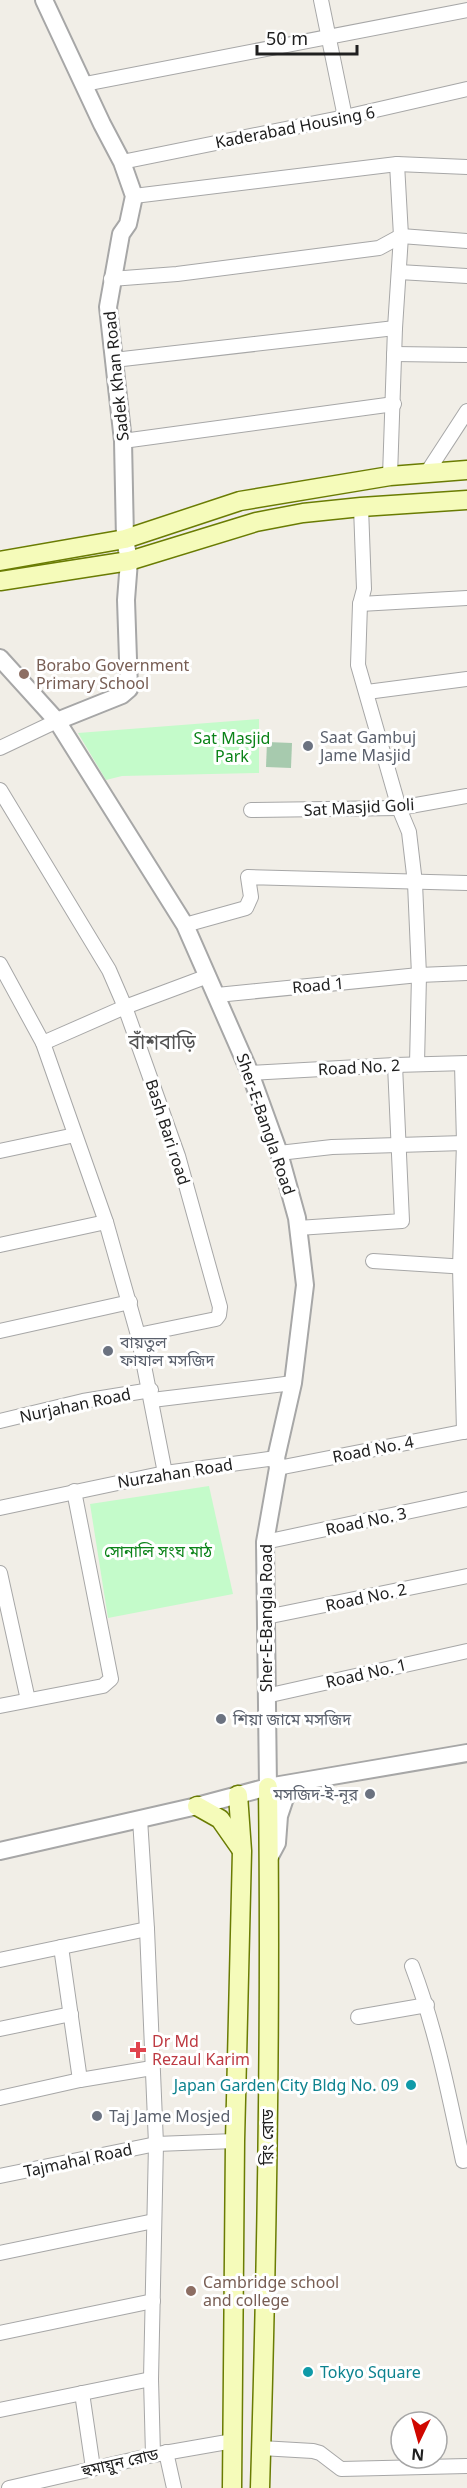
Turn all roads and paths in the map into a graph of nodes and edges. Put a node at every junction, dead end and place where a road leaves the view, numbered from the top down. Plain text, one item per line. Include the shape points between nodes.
1 (44, 0) edge
2 (321, 0) edge
3 (467, 10) edge
4 (328, 36) junction
5 (85, 84) junction
6 (467, 89) edge
7 (345, 117) junction
8 (122, 162) junction
9 (397, 164) junction
10 (467, 167) edge
11 (134, 196) junction
12 (401, 236) junction
13 (467, 241) edge
14 (399, 272) junction
15 (467, 276) edge
16 (111, 279) junction
17 (395, 328) junction
18 (394, 354) junction
19 (467, 355) edge
20 (114, 360) junction
21 (394, 404) junction
22 (467, 411) edge
23 (123, 441) junction
24 (467, 470) edge
25 (426, 474) junction
26 (385, 477) junction
27 (467, 500) edge
28 (385, 505) junction
29 (361, 507) junction
30 (125, 539) junction
31 (0, 561) edge
32 (129, 561) junction
33 (0, 581) edge
34 (467, 598) edge
35 (360, 604) junction
36 (0, 658) edge
37 (467, 679) edge
38 (367, 692) junction
39 (57, 721) junction
40 (0, 748) edge
41 (0, 790) edge
42 (467, 796) edge
43 (399, 808) junction
44 (251, 810) dead end
45 (415, 883) junction
46 (467, 883) edge
47 (185, 925) junction
48 (0, 964) edge
49 (467, 973) edge
50 (419, 975) junction
51 (208, 976) junction
52 (217, 994) junction
53 (125, 1007) junction
54 (43, 1043) junction
55 (417, 1064) junction
56 (464, 1064) edge
57 (395, 1065) junction
58 (250, 1073) junction
59 (75, 1135) junction
60 (464, 1143) junction
61 (398, 1146) junction
62 (0, 1151) edge
63 (279, 1153) junction
64 (465, 1178) edge
65 (106, 1222) junction
66 (298, 1228) junction
67 (0, 1245) edge
68 (374, 1261) dead end
69 (463, 1267) edge
70 (130, 1302) junction
71 (0, 1330) edge
72 (138, 1335) junction
73 (464, 1340) edge
74 (293, 1383) junction
75 (151, 1395) junction
76 (0, 1421) edge
77 (465, 1431) edge
78 (277, 1463) junction
79 (165, 1473) junction
80 (74, 1491) junction
81 (467, 1499) edge
82 (0, 1508) edge
83 (265, 1542) junction
84 (0, 1573) edge
85 (467, 1576) edge
86 (266, 1617) junction
87 (467, 1651) edge
88 (266, 1696) junction
89 (28, 1700) junction
90 (0, 1706) edge
91 (467, 1753) edge
92 (354, 1771) junction
93 (268, 1787) junction
94 (238, 1795) junction
95 (197, 1806) junction
96 (140, 1819) junction
97 (0, 1851) edge
98 (242, 1851) junction
99 (269, 1858) junction
100 (147, 1929) junction
101 (61, 1947) junction
102 (0, 1960) edge
103 (412, 1966) dead end
104 (426, 2005) junction
105 (71, 2014) junction
106 (358, 2017) dead end
107 (239, 2026) junction
108 (268, 2027) junction
109 (0, 2029) edge
110 (152, 2068) junction
111 (81, 2080) junction
112 (0, 2098) edge
113 (235, 2141) junction
114 (156, 2145) junction
115 (467, 2160) edge
116 (0, 2176) edge
117 (154, 2221) junction
118 (0, 2253) edge
119 (234, 2255) junction
120 (267, 2257) junction
121 (153, 2301) junction
122 (0, 2333) edge
123 (151, 2379) junction
124 (82, 2393) junction
125 (0, 2410) edge
126 (233, 2441) junction
127 (261, 2448) junction
128 (159, 2453) junction
129 (467, 2466) edge
130 (93, 2468) junction
131 (44, 2484) edge
132 (9, 2488) edge
133 (174, 2488) edge
134 (232, 2488) edge
135 (260, 2488) edge

1 - 5 street
2 - 4 street
3 - 4 street
4 - 5 street
4 - 7 street
5 - 8 street
6 - 7 street, Kaderabad Housing 6
7 - 8 street, Kaderabad Housing 6
8 - 11 street
9 - 10 street
9 - 11 street
9 - 12 street
11 - 16 street, Sadek Khan Road
12 - 13 street
12 - 14 street
12 - 16 street via 379,248
14 - 15 street
14 - 17 street
16 - 20 street, Sadek Khan Road via 108,307
17 - 18 street
17 - 20 street
18 - 19 street
18 - 21 street
20 - 23 street, Sadek Khan Road
21 - 23 street
21 - 26 street
22 - 25 street
23 - 30 street, Sadek Khan Road
24 - 25 main road
25 - 26 main road
26 - 28 main road
26 - 30 main road via 240,501
27 - 28 main road
28 - 29 main road
29 - 32 main road via 256,522
29 - 35 street via 364,589
30 - 31 main road
30 - 32 street, Sadek Khan Road
32 - 33 main road
32 - 39 street, Sadek Khan Road via 129,689
34 - 35 street
35 - 38 street via 357,665
36 - 39 street, Sher-E-Bangla Road
37 - 38 street
38 - 43 street
39 - 40 street
39 - 47 street, Sher-E-Bangla Road
41 - 53 street, Bash Bari road via 109,970
42 - 43 street, Sat Masjid Goli
43 - 44 street, Sat Masjid Goli
43 - 45 street via 409,832
45 - 46 street
45 - 47 street via 248,876 251,897 246,908
45 - 50 street
47 - 51 street, Sher-E-Bangla Road
48 - 54 street
49 - 50 street, Road 1
50 - 52 street, Road 1
50 - 55 street
51 - 52 street, Sher-E-Bangla Road
51 - 53 street
52 - 58 street, Sher-E-Bangla Road
53 - 54 street
53 - 72 street, Bash Bari road via 178,1156 220,1307 216,1319
54 - 59 street
55 - 56 street, Road No. 2
55 - 57 street, Road No. 2
56 - 60 street
57 - 58 street, Road No. 2
57 - 61 street
58 - 63 street, Sher-E-Bangla Road
59 - 62 street
59 - 65 street
60 - 61 street
60 - 64 street
61 - 63 street
61 - 66 street via 402,1221
63 - 66 street, Sher-E-Bangla Road
64 - 69 street
65 - 67 street
65 - 70 street
66 - 74 street, Sher-E-Bangla Road via 304,1285
68 - 69 street
69 - 73 street
70 - 71 street
70 - 72 street
72 - 75 street
73 - 77 street
74 - 75 street, Nurjahan Road
74 - 78 street, Sher-E-Bangla Road
75 - 76 street, Nurjahan Road via 83,1401
75 - 79 street
77 - 78 street, Road No. 4
78 - 79 street, Nurzahan Road
78 - 83 street, Sher-E-Bangla Road
79 - 80 street, Nurzahan Road
80 - 82 street, Nurzahan Road
80 - 89 street via 111,1679 103,1686
81 - 83 street, Road No. 3
83 - 86 street, Sher-E-Bangla Road
84 - 89 street
85 - 86 street, Road No. 2
86 - 88 street, Sher-E-Bangla Road
87 - 88 street, Road No. 1
88 - 93 street, Sher-E-Bangla Road
89 - 90 street
91 - 92 street
92 - 93 street
92 - 99 street via 291,1792 285,1798 277,1843
93 - 94 street
93 - 99 main road, রিং রোড
94 - 95 street
94 - 98 main road, রিং রোড
95 - 96 street
95 - 98 main road via 220,1819
96 - 97 street
96 - 100 street, Tajmahal Road
98 - 107 main road, রিং রোড
99 - 108 main road, রিং রোড
100 - 101 street
100 - 110 street, Tajmahal Road
101 - 102 street
101 - 105 street
103 - 104 street
104 - 106 street
104 - 115 street via 463,2161
105 - 109 street
105 - 111 street
107 - 108 main road
107 - 113 main road, রিং রোড
108 - 120 main road, রিং রোড
110 - 111 street
110 - 114 street, Tajmahal Road
111 - 112 street
113 - 114 street
113 - 119 main road, রিং রোড
114 - 116 street, Tajmahal Road
114 - 117 street, Tajmahal Road
117 - 118 street
117 - 121 street, Tajmahal Road
119 - 120 main road
119 - 126 main road, রিং রোড
120 - 127 main road, রিং রোড
121 - 122 street
121 - 123 street, Tajmahal Road
123 - 124 street
123 - 128 street, Tajmahal Road
124 - 125 street
124 - 130 street
126 - 128 street, হুমায়ুন রোড
126 - 134 main road, রিং রোড
127 - 129 street via 320,2453 341,2469
127 - 135 main road, রিং রোড
128 - 130 street, হুমায়ুন রোড
128 - 133 street, Tajmahal Road
130 - 131 street, হুমায়ুন রোড
131 - 132 street, হুমায়ুন রোড

